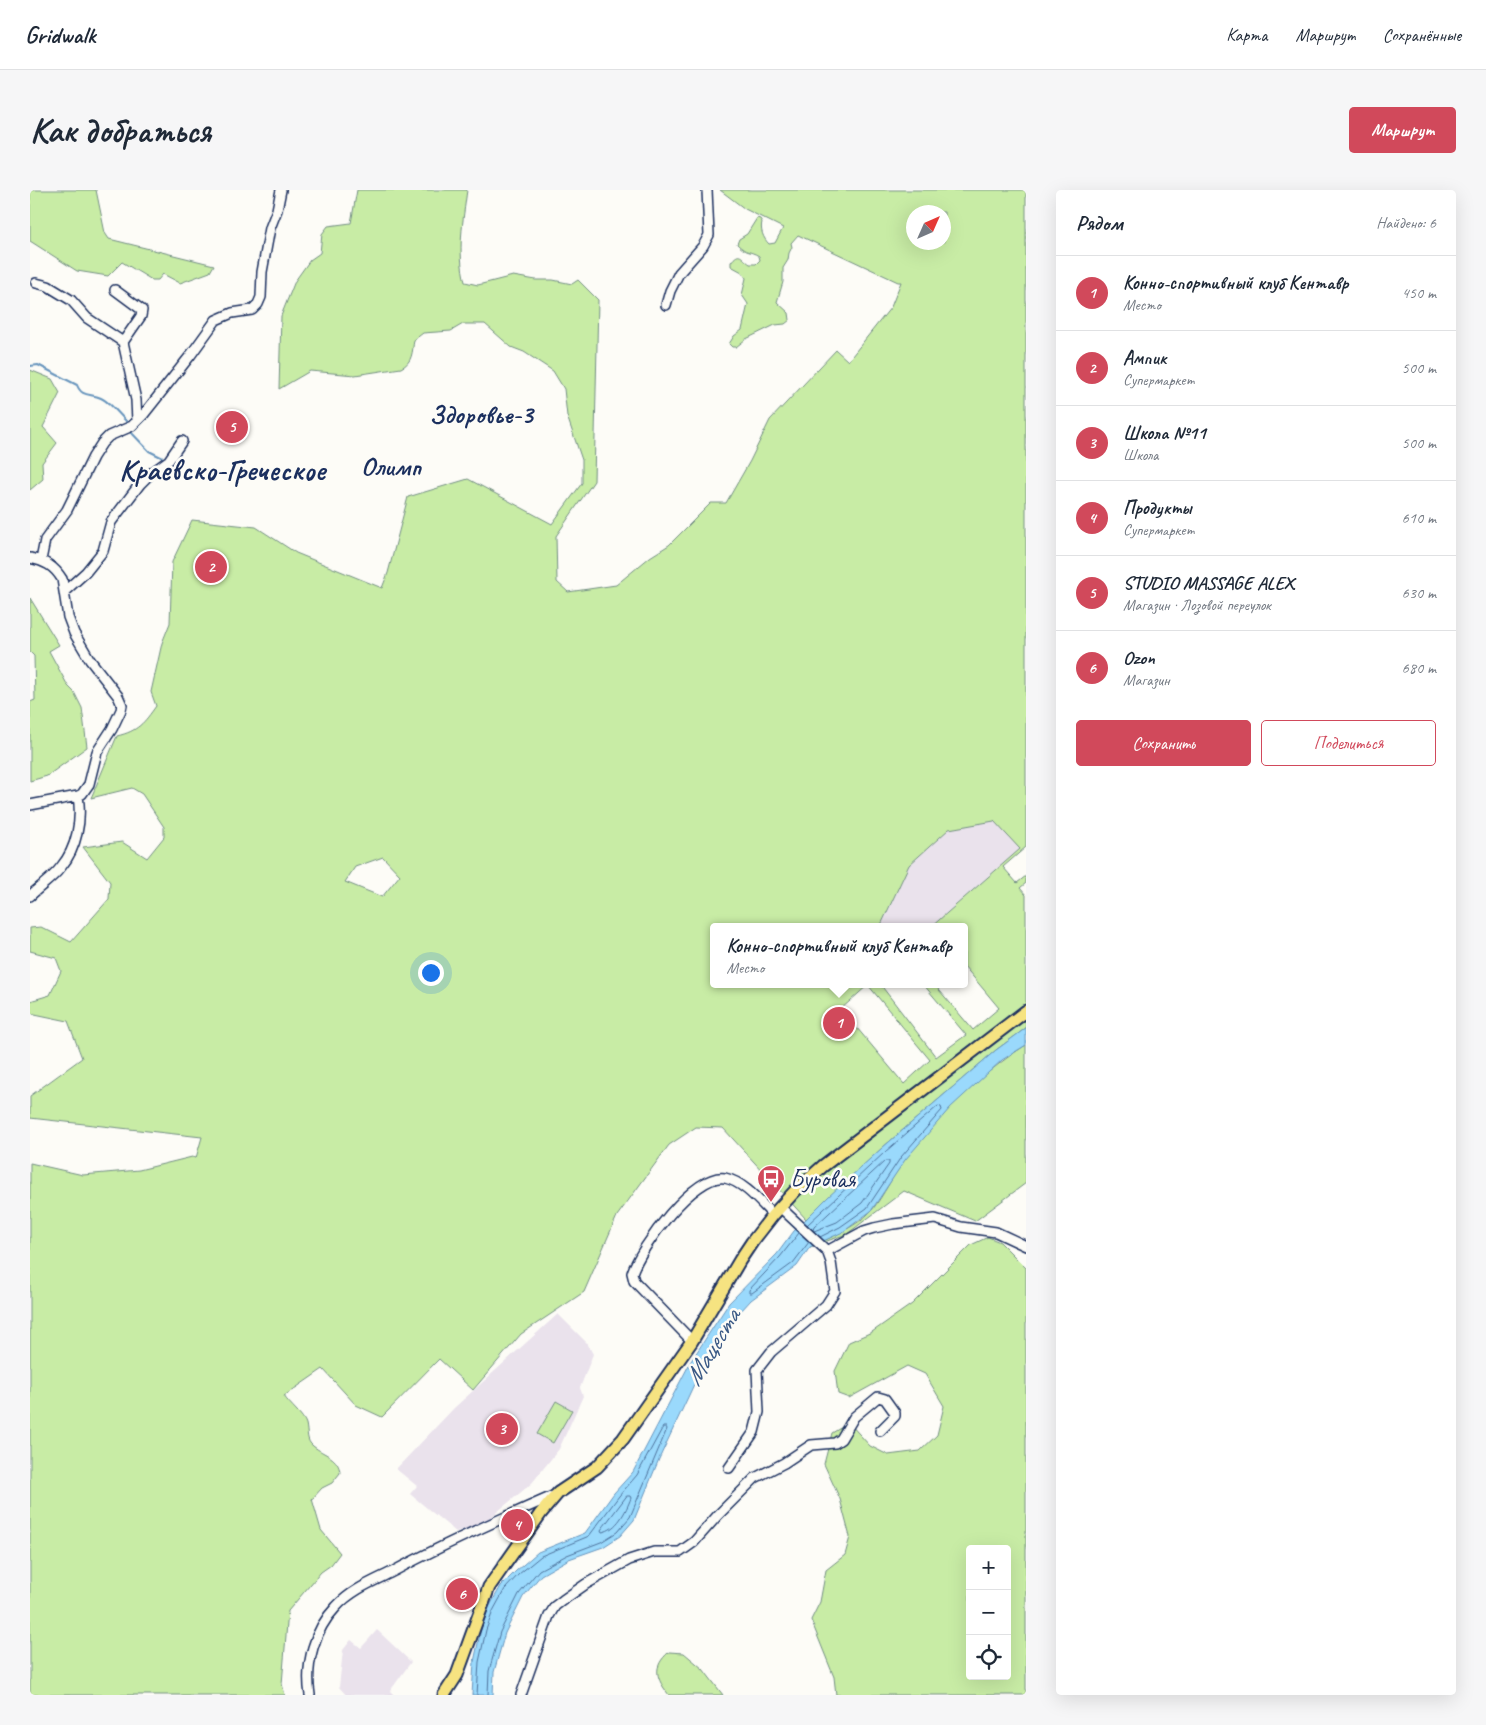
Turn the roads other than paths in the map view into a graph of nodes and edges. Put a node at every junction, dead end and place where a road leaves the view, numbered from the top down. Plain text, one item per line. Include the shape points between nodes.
1 (281, 190) edge
2 (707, 190) edge
3 (36, 283) dead end
4 (115, 290) dead end
5 (666, 305) dead end
6 (123, 342) junction
7 (137, 421) junction
8 (182, 441) dead end
9 (30, 558) edge
10 (41, 560) junction
11 (65, 591) junction
12 (78, 796) junction
13 (30, 805) edge
14 (30, 896) edge
15 (1026, 1011) edge
16 (777, 1211) junction
17 (1026, 1246) edge
18 (825, 1249) junction
19 (692, 1341) junction
20 (880, 1432) dead end
21 (728, 1468) dead end
22 (558, 1494) junction
23 (310, 1695) edge
24 (444, 1695) edge
25 (521, 1695) edge

1 - 7 street via 268,238 258,304 252,310 216,320 161,395
2 - 5 street via 709,235 679,273
3 - 6 street via 48,286 71,300 87,318
4 - 6 street via 142,310
6 - 7 street via 136,400
7 - 10 street via 109,436 97,450 71,502 45,540
8 - 11 street via 169,460 140,484 111,522 103,551
9 - 10 street
10 - 11 street via 56,569
11 - 12 street via 68,618 74,633 122,705 98,752 89,784
12 - 13 street
12 - 14 street via 78,824 70,854
15 - 16 main road via 808,1178
16 - 18 street via 796,1222
16 - 19 main road via 740,1260
16 - 19 street via 737,1183 724,1178 712,1179 686,1196 644,1251 632,1273 634,1281
17 - 18 street via 996,1232 935,1220 886,1225
18 - 21 street via 831,1262 835,1291 826,1305 771,1352 757,1370 759,1412 754,1432
19 - 22 main road via 617,1447
20 - 25 street via 895,1413 885,1399 878,1397 854,1417 835,1443 806,1448 784,1464 755,1478 694,1542 680,1552 654,1552 629,1560 555,1606
22 - 23 street via 448,1542 342,1600 327,1617 314,1642 309,1671
22 - 24 main road via 489,1587 457,1675

